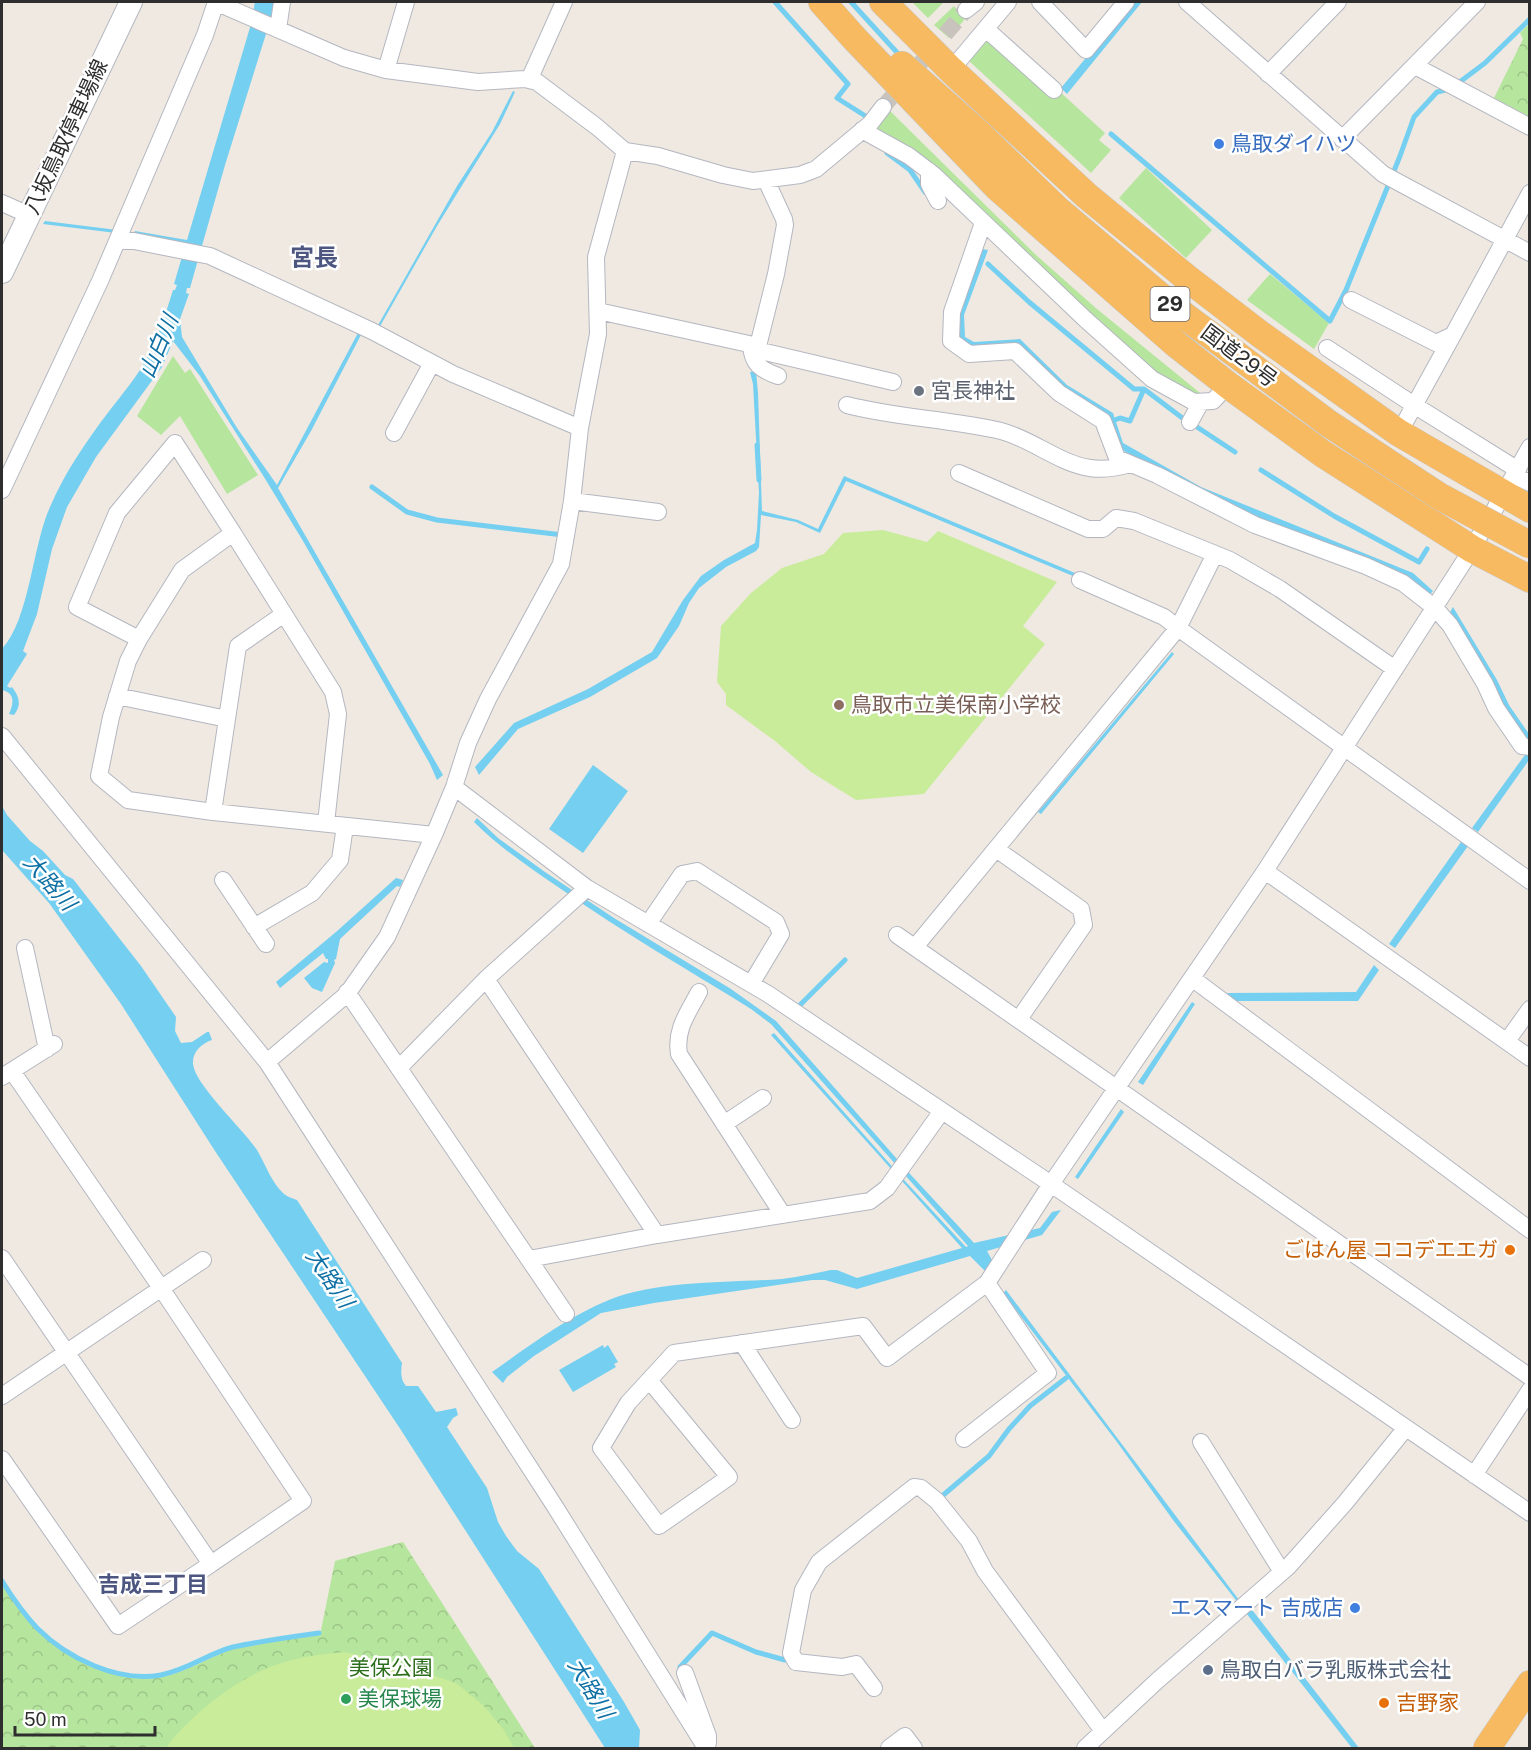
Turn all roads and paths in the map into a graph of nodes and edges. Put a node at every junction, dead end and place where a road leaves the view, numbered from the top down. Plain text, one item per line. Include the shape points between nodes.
1 (131, 2) edge
2 (216, 2) edge
3 (282, 2) edge
4 (406, 2) edge
5 (564, 2) edge
6 (822, 2) edge
7 (836, 2) edge
8 (864, 2) edge
9 (883, 2) edge
10 (1008, 2) edge
11 (1040, 2) edge
12 (1126, 2) edge
13 (1338, 2) edge
14 (1478, 2) edge
15 (1192, 3) edge
16 (278, 29) junction
17 (986, 29) junction
18 (1414, 66) junction
19 (386, 70) junction
20 (951, 70) junction
21 (1268, 74) junction
22 (529, 80) junction
23 (1054, 90) dead end
24 (883, 107) tunnel mouth
25 (1530, 127) edge
26 (862, 130) junction
27 (975, 130) junction
28 (1342, 140) junction
29 (625, 151) junction
30 (929, 171) junction
31 (766, 180) junction
32 (1530, 193) edge
33 (938, 201) dead end
34 (2, 203) edge
35 (29, 215) junction
36 (983, 223) junction
37 (1505, 240) junction
38 (117, 241) junction
39 (1530, 253) edge
40 (2, 272) edge
41 (1351, 300) dead end
42 (598, 311) junction
43 (1453, 335) junction
44 (754, 345) junction
45 (1328, 348) dead end
46 (432, 363) junction
47 (778, 376) dead end
48 (893, 382) dead end
49 (1228, 385) junction
50 (1201, 402) junction
51 (847, 405) dead end
52 (1413, 405) junction
53 (1190, 422) dead end
54 (580, 428) junction
55 (394, 434) dead end
56 (1399, 434) junction
57 (1530, 447) edge
58 (1130, 464) junction
59 (959, 474) dead end
60 (1516, 481) edge
61 (2, 490) edge
62 (572, 501) junction
63 (1530, 508) edge
64 (658, 512) dead end
65 (233, 533) junction
66 (1530, 545) edge
67 (1472, 549) junction
68 (1215, 554) junction
69 (1530, 579) edge
70 (1080, 580) dead end
71 (1434, 608) junction
72 (284, 615) junction
73 (1178, 627) junction
74 (139, 639) junction
75 (1395, 669) junction
76 (117, 696) junction
77 (227, 718) junction
78 (2, 736) edge
79 (1530, 747) edge
80 (1344, 748) junction
81 (454, 788) junction
82 (213, 812) junction
83 (326, 824) junction
84 (345, 826) junction
85 (434, 835) junction
86 (996, 849) junction
87 (1265, 870) junction
88 (223, 880) dead end
89 (1530, 880) edge
90 (587, 888) junction
91 (648, 924) junction
92 (254, 927) junction
93 (897, 934) dead end
94 (266, 944) dead end
95 (915, 947) junction
96 (25, 948) dead end
97 (486, 979) junction
98 (1192, 979) junction
99 (751, 984) junction
100 (347, 992) junction
101 (699, 992) dead end
102 (1530, 1009) edge
103 (1019, 1019) junction
104 (1507, 1041) junction
105 (1530, 1058) edge
106 (267, 1062) junction
107 (399, 1068) junction
108 (7, 1074) edge
109 (1116, 1088) junction
110 (763, 1098) dead end
111 (942, 1111) junction
112 (724, 1124) junction
113 (1051, 1184) junction
114 (783, 1215) junction
115 (1530, 1230) edge
116 (657, 1235) junction
117 (2, 1258) edge
118 (529, 1259) junction
119 (203, 1260) dead end
120 (987, 1283) junction
121 (161, 1288) junction
122 (566, 1314) dead end
123 (742, 1343) junction
124 (67, 1353) junction
125 (1530, 1377) edge
126 (649, 1380) junction
127 (1530, 1390) edge
128 (2, 1396) edge
129 (792, 1420) dead end
130 (1405, 1429) junction
131 (964, 1440) dead end
132 (1201, 1442) dead end
133 (2, 1459) edge
134 (1474, 1475) junction
135 (1530, 1513) edge
136 (211, 1564) junction
137 (1282, 1572) junction
138 (685, 1673) dead end
139 (1530, 1684) edge
140 (874, 1689) dead end
141 (1103, 1731) junction
142 (707, 1749) edge
143 (889, 1749) edge
144 (914, 1749) edge
145 (1085, 1749) edge
146 (1487, 1749) edge

1 - 35 main road, 八坂鳥取停車場線
2 - 16 street
2 - 38 street
3 - 16 street
4 - 19 street
5 - 22 street
6 - 49 highway via 997,187
7 - 27 highway, 国道29号 / 29
8 - 27 highway, 国道29号 / 29
9 - 20 highway
10 - 17 street
11 - 12 street via 1086,50
13 - 21 street
14 - 18 street
15 - 21 street
16 - 19 street via 344,58
17 - 20 street
17 - 23 street
18 - 25 street
18 - 28 street
19 - 22 street via 478,82
20 - 56 highway via 1087,196 1178,271
21 - 28 street
22 - 29 street via 542,85
24 - 26 street
26 - 30 street
26 - 31 street via 816,169
27 - 66 highway, 国道29号 / 29, bridge via 1058,210 1178,311 1328,423 1439,496
28 - 37 street via 1383,174
29 - 31 street via 738,178
29 - 42 street via 596,257
30 - 33 street via 929,184
30 - 36 street
31 - 44 street via 785,225 776,274
32 - 37 street
34 - 35 street
35 - 40 main road, 八坂鳥取停車場線
36 - 50 street via 1152,379
36 - 58 street via 952,312 951,341 969,354 1015,351 1059,393 1102,421 1118,458
37 - 39 street
37 - 43 street
38 - 46 street via 210,256
38 - 61 street
41 - 43 street via 1436,343
42 - 44 street
42 - 54 street via 598,334
43 - 52 street
44 - 47 street via 752,357 757,365
44 - 48 street via 757,350
45 - 52 street
46 - 54 street
46 - 55 street
49 - 50 street via 1213,401
49 - 67 highway via 1323,454
50 - 53 street
51 - 58 street via 1003,432 1088,468
52 - 56 street
52 - 60 street
54 - 62 street
56 - 60 highway
57 - 60 street
58 - 71 street via 1255,525 1390,575
59 - 68 street via 1088,529 1103,529 1116,518 1134,521
60 - 63 highway
60 - 67 street
62 - 64 street
62 - 81 street via 556,576 488,699
65 - 72 street
65 - 74 street via 182,570
65 - 74 street via 174,443 117,513 77,607
67 - 69 highway
67 - 71 street
68 - 73 street
68 - 75 street via 1280,589
70 - 73 street
71 - 75 street
71 - 79 street via 1450,625 1522,746
72 - 77 street via 238,646
72 - 83 street via 333,692 338,714
73 - 80 street
73 - 86 street
74 - 76 street
75 - 80 street
76 - 77 street
76 - 82 street via 99,776 128,800
77 - 82 street
78 - 106 street
80 - 87 street
80 - 89 street
81 - 85 street
81 - 90 street
82 - 83 street
83 - 84 street
84 - 85 street
84 - 92 street via 340,860 312,893
85 - 100 street via 387,937
86 - 95 street
86 - 103 street via 1081,909 1084,925
87 - 98 street
87 - 104 street
88 - 92 street
90 - 91 street
90 - 97 street
91 - 99 street
91 - 99 street via 682,874 697,871 776,922 781,934
92 - 94 street
93 - 95 street
95 - 103 street
96 - 108 street via 50,1047
97 - 107 street
97 - 116 street
98 - 109 street
98 - 115 street
99 - 111 street
100 - 106 street
100 - 107 street
101 - 112 street via 680,1027 679,1053
102 - 104 street
103 - 109 street
104 - 105 street
106 - 142 street
107 - 118 street
108 - 121 street
109 - 113 street
109 - 125 street
110 - 112 street
111 - 113 street
111 - 114 street via 880,1195 854,1205
112 - 114 street
113 - 120 street
113 - 130 street
114 - 116 street
116 - 118 street
117 - 124 street
118 - 122 street
119 - 121 street
120 - 123 street via 887,1358 863,1326
120 - 131 street via 1048,1373
121 - 124 street
121 - 136 street via 303,1501
123 - 126 street via 674,1353
123 - 129 street
124 - 128 street
124 - 136 street
126 - 126 street via 628,1403 601,1448 659,1526 729,1477
127 - 134 street
130 - 134 street
130 - 137 street via 1346,1503
132 - 137 street
133 - 136 street via 118,1626
134 - 135 street
137 - 141 street
138 - 142 street via 708,1736
139 - 146 highway
140 - 141 street via 856,1664 842,1667 796,1662 790,1653 803,1590 819,1562 914,1487 921,1488 937,1501 969,1541 985,1571
141 - 145 street
143 - 144 street via 905,1736

